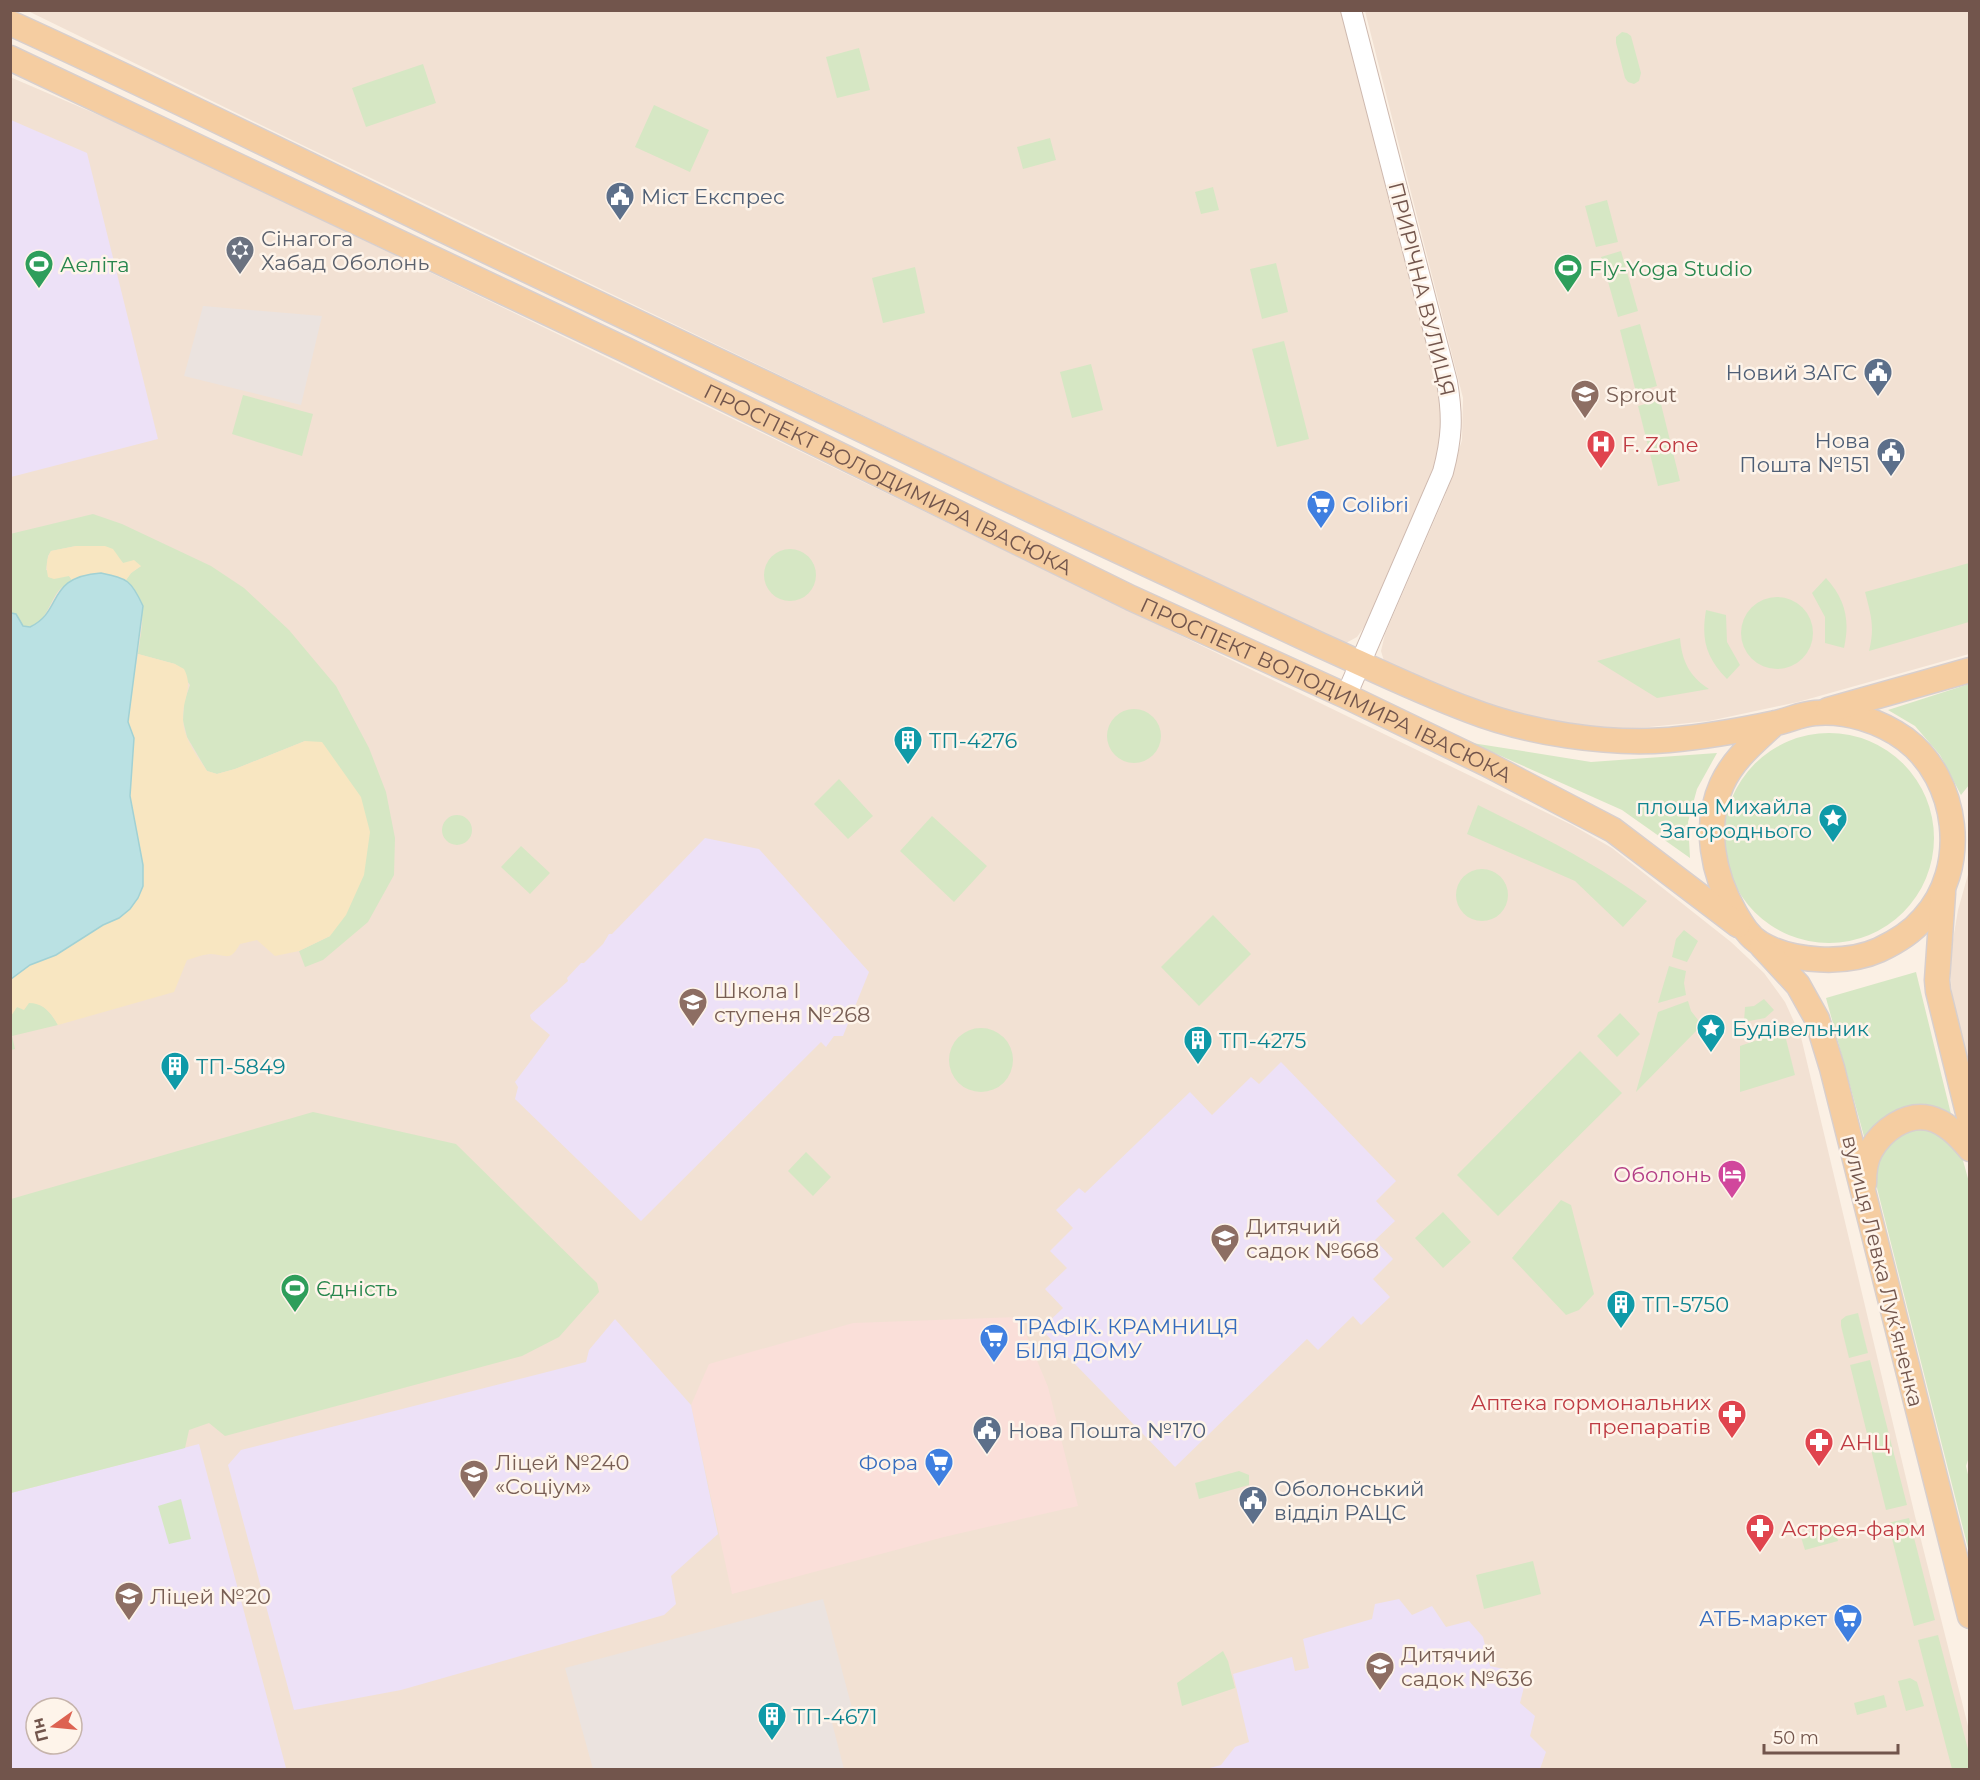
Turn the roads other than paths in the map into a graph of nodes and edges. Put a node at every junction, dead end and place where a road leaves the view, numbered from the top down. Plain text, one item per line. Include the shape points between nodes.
1 (1351, 10) edge
2 (10, 22) edge
3 (10, 58) edge
4 (1359, 663) junction
5 (1970, 670) edge
6 (1346, 696) junction
7 (1817, 713) junction
8 (1775, 723) junction
9 (1970, 825) edge
10 (1951, 866) junction
11 (1943, 888) junction
12 (1753, 938) junction
13 (1970, 1121) edge
14 (1970, 1149) edge
15 (1864, 1191) junction
16 (1970, 1616) edge

1 - 4 street, ПРИРІЧНА ВУЛИЦЯ via 1452,408 1443,472
2 - 4 main road, ПРОСПЕКТ ВОЛОДИМИРА ІВАСЮКА via 609,310
3 - 6 main road, ПРОСПЕКТ ВОЛОДИМИРА ІВАСЮКА via 626,350 1131,598
4 - 6 street, ПРИРІЧНА ВУЛИЦЯ
4 - 8 main road, ПРОСПЕКТ ВОЛОДИМИРА ІВАСЮКА via 1474,712 1534,730 1586,737 1667,740
5 - 7 main road
6 - 12 main road, ПРОСПЕКТ ВОЛОДИМИРА ІВАСЮКА via 1613,830
7 - 8 main road
7 - 10 main road via 1878,722 1910,742 1935,771 1947,800
8 - 12 main road via 1740,755 1720,787 1711,824 1714,862 1726,897
9 - 10 main road
10 - 11 main road
11 - 12 main road via 1925,918 1873,953 1840,961 1799,957
11 - 13 main road via 1938,991
12 - 15 main road, вулиця Левка Лукʼяненка via 1798,985 1817,1019
14 - 15 main road via 1946,1126 1929,1118 1897,1123 1870,1151 1864,1169
15 - 16 main road, вулиця Левка Лукʼяненка

